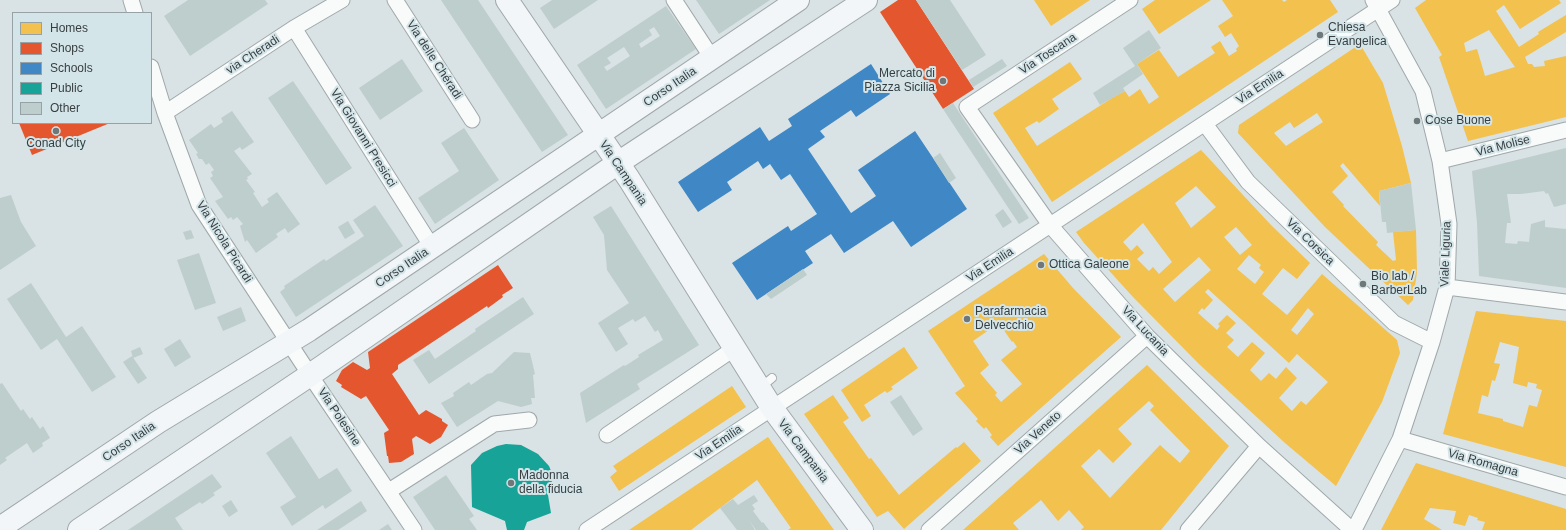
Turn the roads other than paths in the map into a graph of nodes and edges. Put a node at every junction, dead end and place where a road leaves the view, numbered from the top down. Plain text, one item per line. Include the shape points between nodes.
1 (131, 0) edge
2 (342, 0) edge
3 (395, 0) edge
4 (507, 0) edge
5 (674, 0) edge
6 (798, 0) edge
7 (866, 0) edge
8 (1130, 0) edge
9 (1392, 0) edge
10 (1376, 4) edge
11 (135, 12) edge
12 (294, 28) junction
13 (712, 58) junction
14 (152, 70) edge
15 (967, 108) joint
16 (165, 112) junction
17 (472, 120) dead end
18 (1205, 124) junction
19 (1566, 130) edge
20 (598, 135) junction
21 (1440, 161) junction
22 (618, 163) junction
23 (1050, 225) junction
24 (432, 247) junction
25 (1447, 287) junction
26 (1566, 302) edge
27 (1147, 336) junction
28 (289, 342) junction
29 (1432, 342) junction
30 (735, 348) junction
31 (310, 375) junction
32 (772, 408) junction
33 (529, 420) dead end
34 (607, 435) dead end
35 (1400, 439) junction
36 (1258, 446) junction
37 (1566, 487) edge
38 (389, 491) junction
39 (0, 528) edge
40 (589, 529) edge
41 (79, 530) edge
42 (414, 530) edge
43 (862, 530) edge
44 (929, 530) edge
45 (1188, 530) edge
46 (1353, 530) edge

1 - 11 street
2 - 12 street, via Cheradi
3 - 17 street, Via delle Chéradi
4 - 20 street, Via Campania
5 - 13 street
6 - 13 street, Corso Italia
7 - 22 street
8 - 15 street, Via Toscana
9 - 10 street, Via Emilia
10 - 18 street, Via Emilia
10 - 21 street, Viale Liguria via 1424,91
12 - 16 street, via Cheradi
12 - 24 street, Via Giovanni Presicci
13 - 20 street, Corso Italia
14 - 16 street, Via Nicola Picardi
15 - 23 street, Via Lucania
16 - 28 street, Via Nicola Picardi via 199,205
18 - 23 street, Via Emilia
18 - 29 street, Via Corsica via 1248,182 1394,323
19 - 21 street, Via Molise
20 - 22 street, Via Campania
20 - 24 street, Corso Italia
21 - 25 street, Viale Liguria via 1449,224
22 - 30 street, Via Campania
22 - 31 street
23 - 27 street, Via Lucania
23 - 32 street, Via Emilia
24 - 28 street, Corso Italia
25 - 26 street
25 - 29 street, Viale Liguria
27 - 36 street, Via Lucania
27 - 44 street, Via Veneto
28 - 31 street, Via Polesine
28 - 39 street, Corso Italia via 158,422
29 - 35 street, Viale Liguria
30 - 32 street, Via Campania via 766,383
30 - 34 street
31 - 38 street, Via Polesine
31 - 41 street
32 - 40 street, Via Emilia
32 - 43 street, Via Campania
33 - 38 street via 494,424
35 - 37 street, Via Romagna
35 - 46 street, Viale Liguria
36 - 45 street
36 - 46 street, Via Lucania
38 - 42 street, Via Polesine

